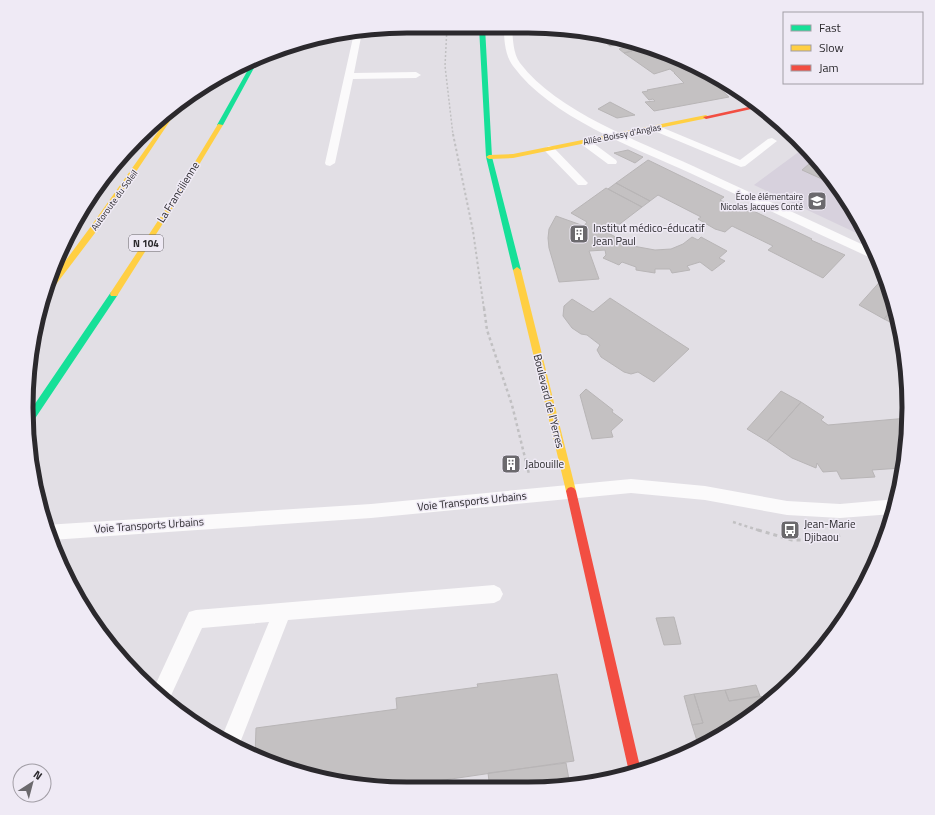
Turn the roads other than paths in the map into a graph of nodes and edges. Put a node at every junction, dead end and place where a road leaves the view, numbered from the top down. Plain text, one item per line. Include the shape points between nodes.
1 (482, 33) edge
2 (508, 33) edge
3 (357, 36) edge
4 (253, 67) edge
5 (416, 75) dead end
6 (349, 76) junction
7 (752, 108) edge
8 (170, 118) edge
9 (656, 128) junction
10 (619, 136) junction
11 (772, 141) dead end
12 (585, 142) junction
13 (549, 149) junction
14 (489, 157) junction
15 (612, 162) dead end
16 (330, 163) dead end
17 (582, 183) dead end
18 (867, 251) edge
19 (56, 279) edge
20 (33, 414) edge
21 (571, 491) junction
22 (888, 507) edge
23 (54, 532) edge
24 (494, 594) dead end
25 (282, 612) junction
26 (163, 691) edge
27 (232, 738) edge
28 (634, 766) edge

1 - 14 main road, Boulevard de l'Yerres
2 - 10 lane via 515,62 532,83 555,101
3 - 6 lane
4 - 20 main road, La Francilienne / N 104 via 209,143 129,270
5 - 6 lane
6 - 16 lane
7 - 9 main road, Allée Boissy d'Anglas
8 - 19 main road, Autoroute du Soleil
9 - 10 main road, Allée Boissy d'Anglas
9 - 11 lane via 741,164
10 - 12 main road, Allée Boissy d'Anglas
10 - 18 lane
12 - 13 main road, Allée Boissy d'Anglas
12 - 15 lane
13 - 14 main road, Allée Boissy d'Anglas via 513,156
13 - 17 lane
14 - 21 main road, Boulevard de l'Yerres
21 - 22 lane, Voie Transports Urbains via 631,486 705,493 787,508 840,511
21 - 23 lane, Voie Transports Urbains via 371,511
21 - 28 main road, Boulevard de l'Yerres
24 - 25 lane
25 - 26 lane via 196,619
25 - 27 lane

